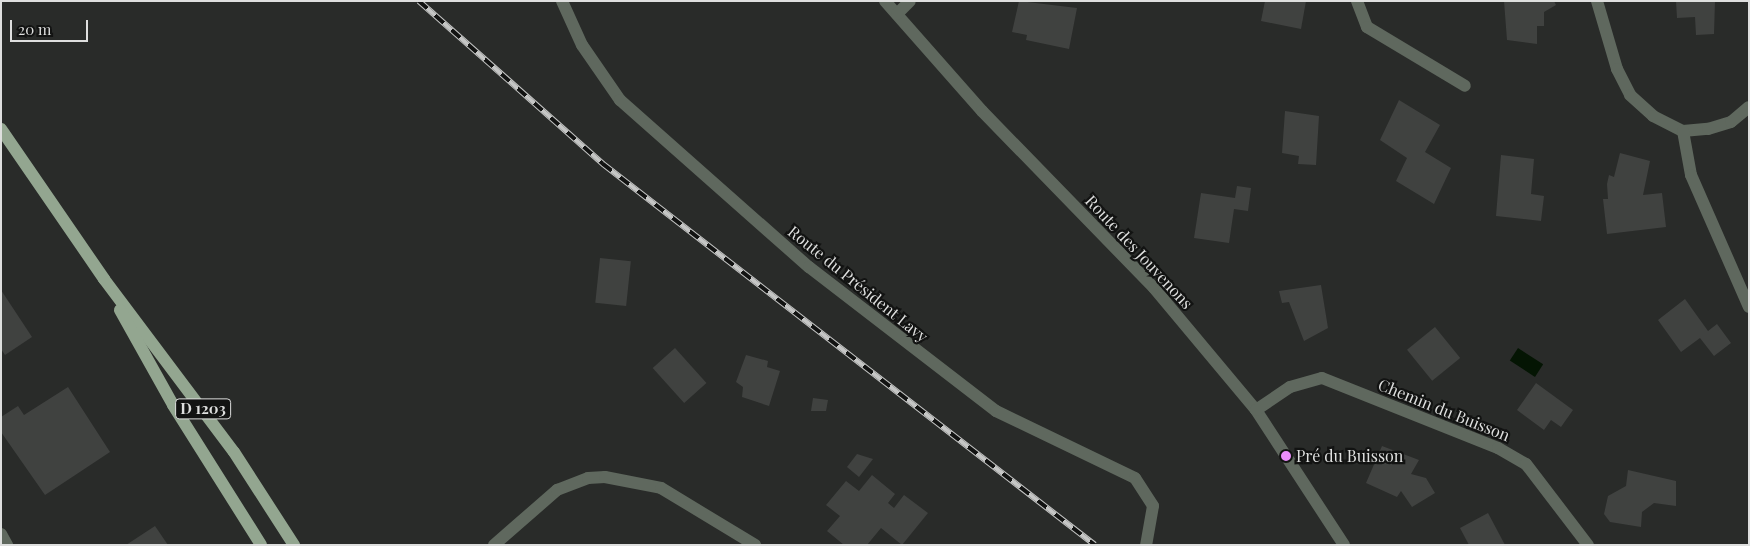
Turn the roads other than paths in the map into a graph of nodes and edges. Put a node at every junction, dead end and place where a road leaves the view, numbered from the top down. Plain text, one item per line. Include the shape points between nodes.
1 (562, 1) edge
2 (885, 1) edge
3 (910, 1) edge
4 (1357, 1) edge
5 (1597, 1) edge
6 (897, 14) junction
7 (1465, 86) dead end
8 (1749, 107) edge
9 (1, 129) edge
10 (1683, 131) junction
11 (104, 280) junction
12 (1749, 307) edge
13 (1256, 410) junction
14 (1, 534) edge
15 (8, 545) edge
16 (261, 545) edge
17 (294, 545) edge
18 (494, 545) edge
19 (755, 545) edge
20 (1146, 545) edge
21 (1344, 545) edge
22 (1588, 545) edge

1 - 20 street, Route du Président Lavy via 582,44 620,100 809,267 988,406 1135,478 1153,506
2 - 6 street, Route des Jouvenons
3 - 6 street
4 - 7 street via 1367,27
5 - 10 street via 1617,69 1630,95 1653,116
6 - 13 street, Route des Jouvenons via 982,111 1154,288
8 - 10 street via 1731,122
9 - 11 main road, D 1203
10 - 12 street via 1691,175
11 - 16 main road, D 1203 via 173,405
11 - 17 main road, D 1203 via 174,368
13 - 21 street, Route des Jouvenons
13 - 22 street, Chemin du Buisson via 1290,387 1322,378 1498,448 1526,464
14 - 15 street
18 - 19 street via 557,490 588,478 605,477 661,488

